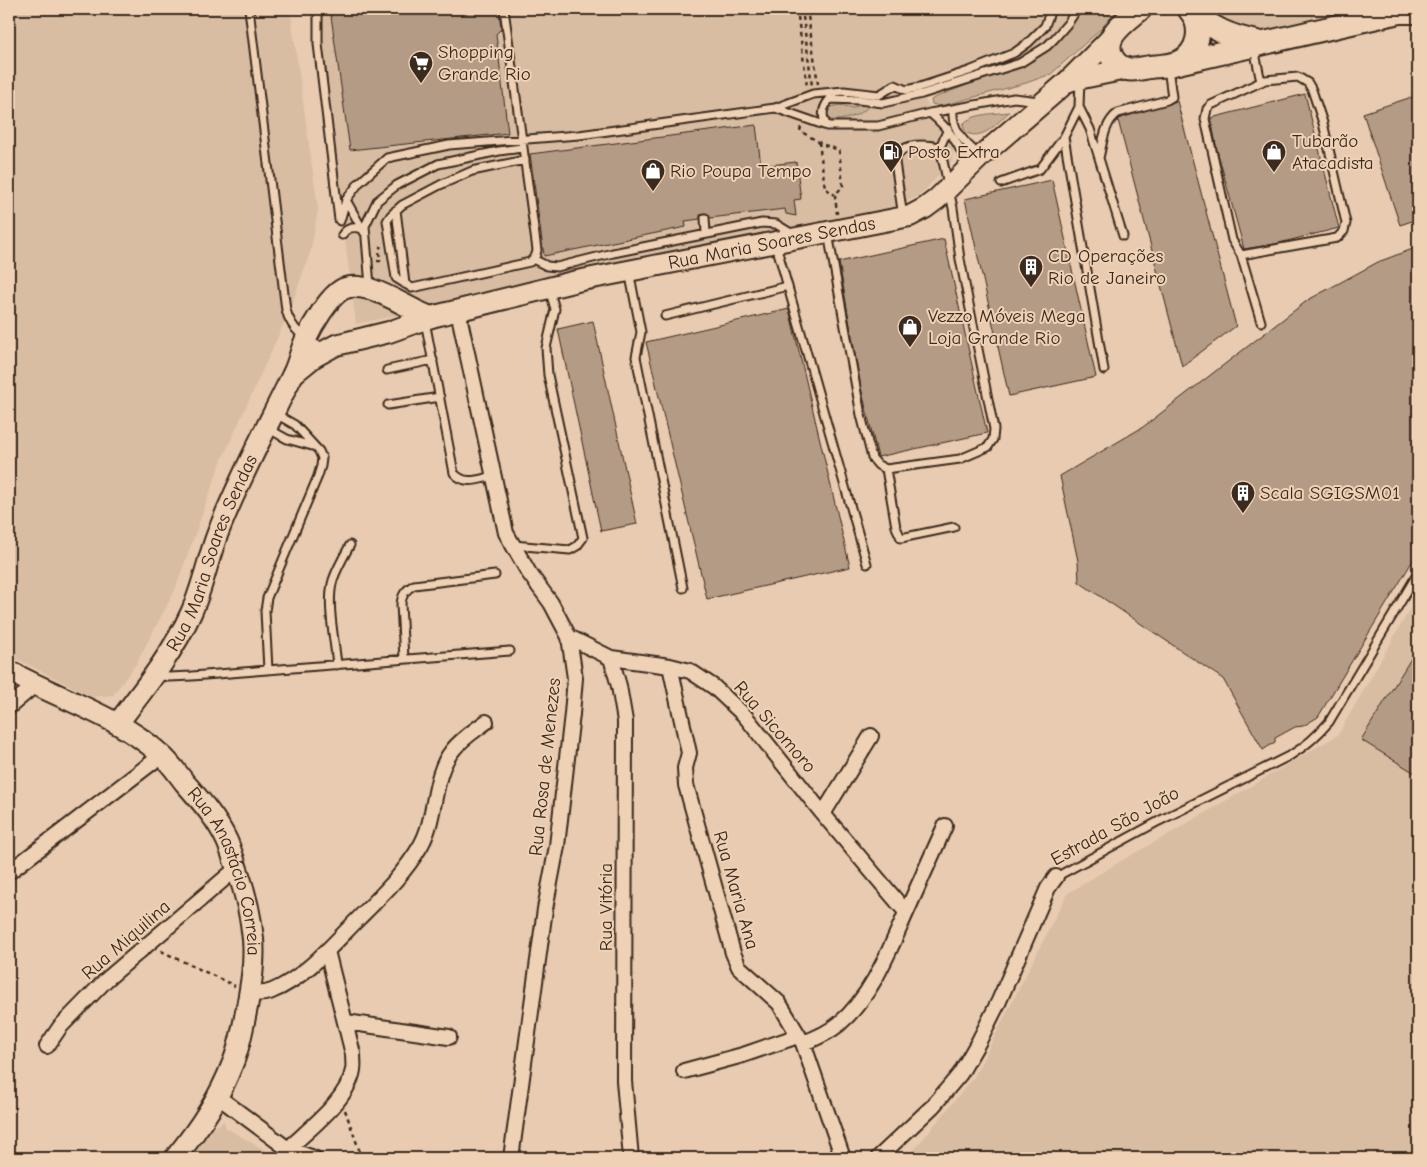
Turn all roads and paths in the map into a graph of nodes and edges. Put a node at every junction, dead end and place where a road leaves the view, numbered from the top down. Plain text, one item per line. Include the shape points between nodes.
1 (249, 9) edge
2 (318, 9) edge
3 (504, 9) edge
4 (797, 9) edge
5 (802, 9) edge
6 (807, 9) edge
7 (1051, 9) edge
8 (1077, 9) edge
9 (1140, 9) edge
10 (1190, 11) edge
11 (1407, 11) edge
12 (1112, 37) junction
13 (1257, 44) junction
14 (1170, 65) junction
15 (1126, 69) junction
16 (1074, 80) junction
17 (1261, 82) junction
18 (812, 95) junction
19 (1044, 102) junction
20 (1079, 107) junction
21 (775, 108) junction
22 (953, 109) junction
23 (930, 113) junction
24 (804, 119) junction
25 (827, 126) junction
26 (948, 129) junction
27 (1064, 137) junction
28 (819, 142) junction
29 (522, 144) junction
30 (940, 147) junction
31 (1099, 158) junction
32 (524, 160) junction
33 (974, 163) junction
34 (1001, 183) dead end
35 (949, 187) junction
36 (835, 195) junction
37 (346, 200) junction
38 (396, 210) junction
39 (705, 218) dead end
40 (904, 218) junction
41 (363, 231) junction
42 (834, 231) junction
43 (706, 233) junction
44 (342, 235) dead end
45 (1123, 236) dead end
46 (799, 238) junction
47 (390, 242) junction
48 (775, 242) junction
49 (1241, 255) junction
50 (533, 259) junction
51 (367, 262) junction
52 (629, 271) junction
53 (405, 284) junction
54 (788, 286) junction
55 (549, 288) junction
56 (379, 293) junction
57 (326, 306) junction
58 (458, 311) junction
59 (665, 316) dead end
60 (428, 318) junction
61 (1261, 322) dead end
62 (389, 332) junction
63 (306, 339) junction
64 (346, 341) junction
65 (327, 349) junction
66 (433, 360) junction
67 (387, 370) dead end
68 (1104, 370) dead end
69 (293, 374) junction
70 (440, 397) junction
71 (388, 405) dead end
72 (270, 420) junction
73 (313, 446) junction
74 (886, 469) junction
75 (493, 476) junction
76 (954, 527) dead end
77 (350, 544) dead end
78 (513, 545) junction
79 (867, 564) dead end
80 (1418, 573) edge
81 (495, 575) dead end
82 (683, 588) dead end
83 (569, 637) junction
84 (510, 651) dead end
85 (610, 658) junction
86 (404, 659) junction
87 (337, 665) junction
88 (670, 666) junction
89 (268, 670) junction
90 (9, 671) edge
91 (154, 674) junction
92 (35, 686) junction
93 (9, 707) edge
94 (486, 722) dead end
95 (118, 723) junction
96 (871, 736) dead end
97 (162, 755) junction
98 (823, 814) junction
99 (945, 826) dead end
100 (237, 868) junction
101 (9, 872) edge
102 (1056, 877) joint
103 (906, 912) junction
104 (148, 945) junction
105 (327, 951) junction
106 (250, 993) junction
107 (346, 1022) junction
108 (449, 1037) dead end
109 (800, 1040) junction
110 (47, 1046) dead end
111 (684, 1070) dead end
112 (218, 1096) junction
113 (340, 1097) junction
114 (288, 1149) junction
115 (175, 1158) edge
116 (314, 1158) edge
117 (362, 1158) edge
118 (511, 1158) edge
119 (631, 1158) edge
120 (843, 1158) edge
121 (878, 1158) edge

1 - 63 lane via 286,310 292,325
2 - 37 lane via 318,44 340,221
3 - 29 lane
4 - 18 path via 808,93
5 - 18 path
6 - 18 path via 818,90
7 - 18 lane via 1045,26 1028,43 997,60 906,90 895,85 878,95 844,90
8 - 25 lane via 1056,38 1020,63 883,103 830,99 823,109
9 - 12 main road
10 - 13 main road via 1223,33
10 - 14 main road via 1198,28 1196,44 1186,58
11 - 13 main road
12 - 15 main road via 1109,46 1111,57
12 - 16 main road, Rua Maria Soares Sendas
13 - 14 main road
13 - 17 lane
14 - 15 main road
14 - 31 lane via 1172,97 1112,117
15 - 16 main road, Rua Maria Soares Sendas
16 - 19 main road, Rua Maria Soares Sendas
16 - 20 lane
17 - 49 lane via 1211,105 1205,119 1232,240
17 - 49 lane via 1298,77 1308,83 1323,123 1346,224 1337,238
18 - 21 lane
19 - 22 lane via 1014,98
19 - 33 main road, Rua Maria Soares Sendas
20 - 27 lane
20 - 31 lane
21 - 24 lane
21 - 29 lane
22 - 23 lane
22 - 33 lane via 954,127
23 - 25 lane via 878,126
23 - 26 lane
24 - 25 lane
24 - 28 path via 800,131
26 - 30 lane
26 - 33 lane via 964,155
27 - 34 lane via 1040,169
27 - 68 lane
28 - 36 path via 825,188
28 - 36 path via 838,150 843,186
29 - 32 lane
29 - 37 lane via 450,145 387,158 359,183
29 - 41 lane via 438,164 397,185 376,201
30 - 35 lane
30 - 40 lane via 922,144 896,155
31 - 45 lane
32 - 38 lane via 472,171
32 - 50 lane via 537,250
33 - 35 main road, Rua Maria Soares Sendas
35 - 40 main road, Rua Maria Soares Sendas via 924,208
35 - 74 lane via 994,429 993,439 988,447 960,459
36 - 42 path
37 - 41 lane
38 - 47 lane via 387,221
38 - 53 lane
39 - 43 lane
40 - 42 main road, Rua Maria Soares Sendas
41 - 44 lane via 350,228
41 - 51 lane
42 - 46 main road, Rua Maria Soares Sendas
42 - 74 lane via 861,415 872,458
43 - 46 lane via 762,223 776,224
43 - 50 lane via 557,267
46 - 48 main road, Rua Maria Soares Sendas
47 - 51 path via 378,249 380,261
47 - 53 lane via 396,278
48 - 52 main road, Rua Maria Soares Sendas
48 - 54 lane
49 - 61 lane
50 - 53 lane via 428,285 412,288
51 - 56 lane
52 - 55 main road, Rua Maria Soares Sendas
52 - 82 lane via 641,332 636,357
54 - 59 lane
54 - 79 lane
55 - 58 main road, Rua Maria Soares Sendas
55 - 78 lane via 555,309 546,348 548,375 583,538 570,550
56 - 57 main road, Rua Maria Soares Sendas via 359,287 344,289
56 - 60 main road, Rua Maria Soares Sendas
56 - 62 main road via 395,306 398,314
57 - 63 main road, Rua Maria Soares Sendas
57 - 64 main road via 324,317 327,327
58 - 60 main road, Rua Maria Soares Sendas
58 - 75 street, Rua Rosa de Menezes
60 - 62 main road, Rua Maria Soares Sendas
60 - 66 lane
62 - 64 main road, Rua Maria Soares Sendas
63 - 65 lane
63 - 69 main road, Rua Maria Soares Sendas
64 - 65 main road, Rua Maria Soares Sendas
65 - 69 main road, Rua Maria Soares Sendas
66 - 67 lane
66 - 70 lane
69 - 72 main road, Rua Maria Soares Sendas
70 - 71 lane
70 - 75 lane via 454,473 464,481
72 - 73 lane via 287,439
72 - 73 lane via 295,425
72 - 91 main road, Rua Maria Soares Sendas via 221,524 191,614
73 - 89 lane via 322,458 322,466 267,598
74 - 76 lane via 896,527 901,538
75 - 78 street, Rua Rosa de Menezes via 506,533
77 - 87 lane via 332,589
78 - 83 street, Rua Rosa de Menezes
80 - 102 lane, Estrada São João via 1329,722 1315,738 1291,755
81 - 86 lane via 414,585 406,590 401,604
83 - 85 street, Rua Sicomoro
83 - 118 street, Rua Rosa de Menezes via 575,678 572,714 557,846 545,909
84 - 86 lane
85 - 88 street, Rua Sicomoro
85 - 119 street, Rua Vitória via 625,721 624,1080
86 - 87 lane
87 - 89 lane
88 - 98 street, Rua Sicomoro via 690,671 714,687 745,716
88 - 109 street, Rua Maria Ana via 689,753 685,768 686,784 732,953 739,967 779,1003
89 - 91 lane via 169,677
90 - 92 main road, Rua Anastácio Correia
91 - 95 main road, Rua Maria Soares Sendas
92 - 93 street
92 - 95 main road, Rua Anastácio Correia
94 - 105 street via 451,752 444,765 430,827 409,864
95 - 97 main road, Rua Anastácio Correia
96 - 98 street
97 - 100 main road, Rua Anastácio Correia via 203,803 227,840
97 - 101 street
98 - 103 street, Rua Sicomoro
99 - 103 street
100 - 104 street, Rua Miquilina
100 - 106 main road, Rua Anastácio Correia via 246,894 253,940
102 - 121 street, Estrada São João via 1048,888 995,1009 960,1074 933,1106
103 - 109 street via 889,952 854,1009 822,1037
104 - 106 path
104 - 110 street, Rua Miquilina via 79,1007
105 - 106 street via 296,978 267,992
105 - 107 street
106 - 112 main road, Rua Anastácio Correia via 233,1065
107 - 108 street
107 - 113 street via 353,1070
109 - 111 street
109 - 120 street, Rua Maria Ana
112 - 114 street
112 - 115 main road, Rua Anastácio Correia
113 - 114 street
113 - 117 path
114 - 116 street

